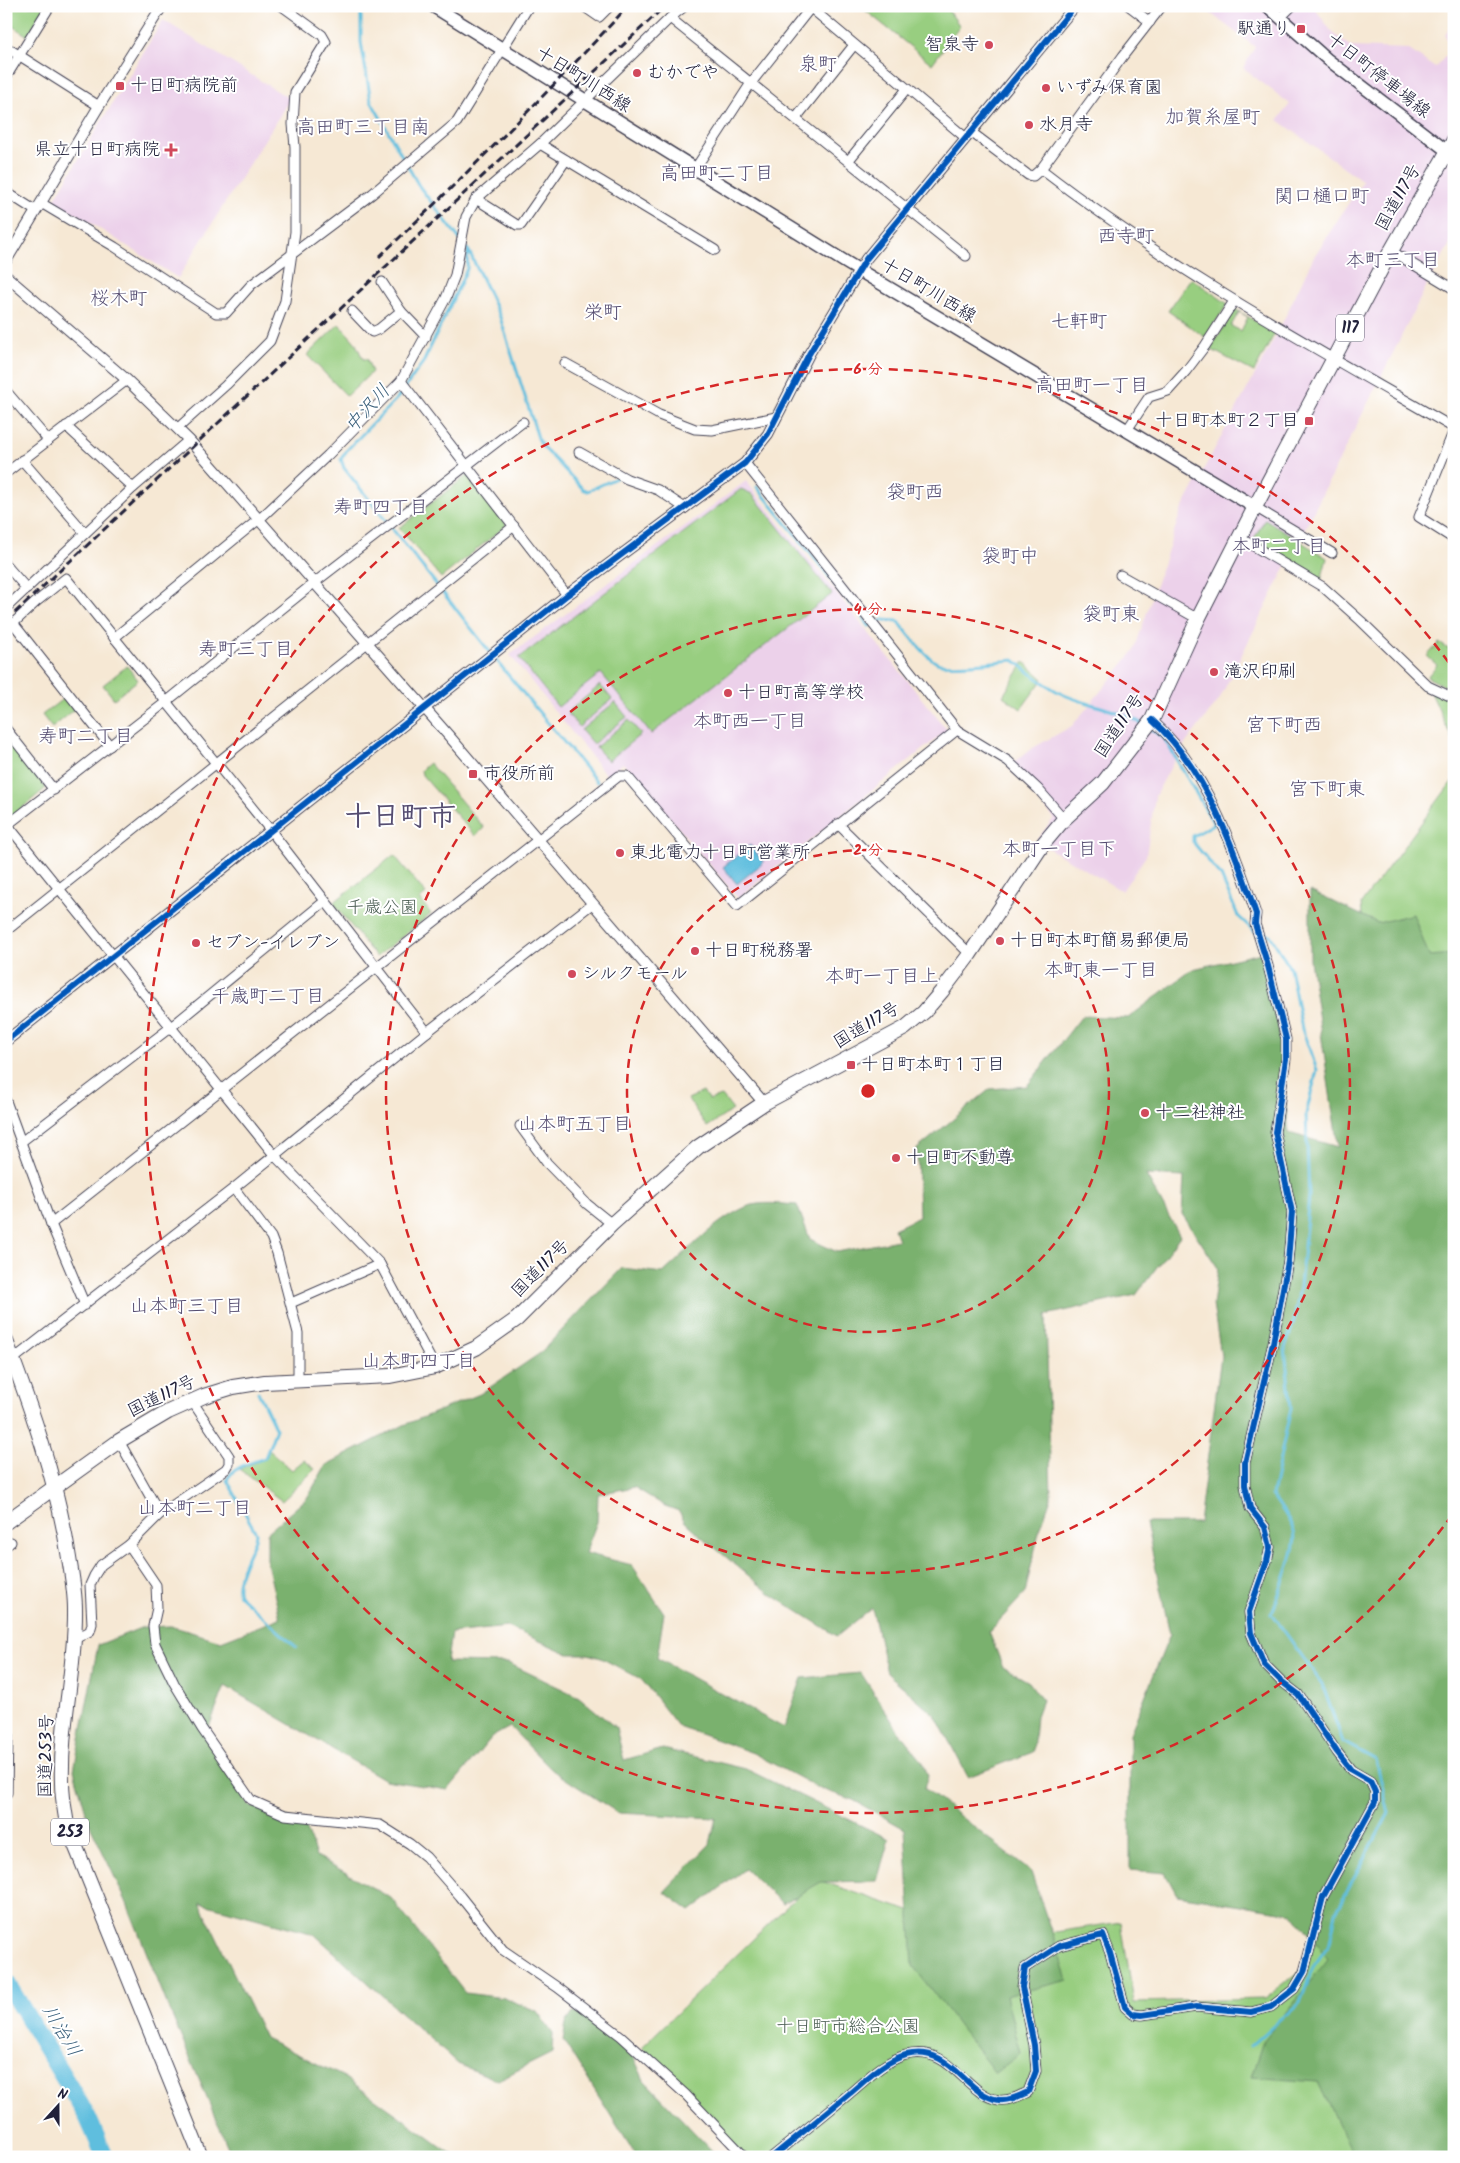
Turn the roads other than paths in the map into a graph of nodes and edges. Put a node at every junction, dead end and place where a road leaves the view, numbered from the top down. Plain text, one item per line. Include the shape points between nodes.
1 (50, 6) edge
2 (162, 6) edge
3 (282, 6) edge
4 (433, 6) edge
5 (529, 6) edge
6 (583, 6) edge
7 (610, 6) edge
8 (685, 6) edge
9 (1075, 6) edge
10 (1129, 6) edge
11 (1162, 6) edge
12 (1267, 6) edge
13 (1292, 6) edge
14 (811, 7) edge
15 (670, 18) junction
16 (1280, 18) junction
17 (1150, 22) junction
18 (854, 45) junction
19 (6, 48) edge
20 (501, 50) junction
21 (19, 56) junction
22 (6, 77) edge
23 (751, 83) junction
24 (907, 89) junction
25 (585, 100) junction
26 (99, 106) junction
27 (796, 118) junction
28 (968, 135) junction
29 (540, 144) junction
30 (1452, 148) edge
31 (566, 160) junction
32 (849, 160) junction
33 (695, 169) junction
34 (1041, 169) junction
35 (6, 192) edge
36 (476, 199) junction
37 (39, 207) junction
38 (909, 208) junction
39 (715, 250) dead end
40 (1391, 251) junction
41 (294, 252) junction
42 (966, 256) dead end
43 (6, 261) edge
44 (858, 269) junction
45 (6, 276) edge
46 (382, 282) dead end
47 (1454, 289) edge
48 (1234, 301) junction
49 (352, 311) dead end
50 (401, 312) junction
51 (426, 337) junction
52 (1334, 359) junction
53 (566, 363) dead end
54 (127, 380) junction
55 (401, 381) junction
56 (6, 391) edge
57 (776, 417) junction
58 (523, 422) dead end
59 (66, 426) junction
60 (178, 428) junction
61 (1454, 429) edge
62 (1127, 430) junction
63 (48, 440) junction
64 (190, 440) junction
65 (579, 452) dead end
66 (22, 460) junction
67 (745, 463) junction
68 (466, 465) junction
69 (6, 473) edge
70 (133, 488) junction
71 (685, 508) junction
72 (1255, 508) junction
73 (259, 520) junction
74 (514, 526) junction
75 (85, 533) junction
76 (1240, 538) junction
77 (1454, 539) edge
78 (1332, 553) dead end
79 (6, 565) edge
80 (1120, 575) dead end
81 (314, 583) junction
82 (27, 589) junction
83 (567, 595) junction
84 (6, 608) edge
85 (1198, 619) junction
86 (9, 626) edge
87 (114, 638) junction
88 (366, 644) junction
89 (1454, 698) edge
90 (166, 702) junction
91 (424, 709) junction
92 (1152, 720) junction
93 (6, 729) edge
94 (958, 730) junction
95 (110, 746) junction
96 (216, 763) junction
97 (54, 790) junction
98 (1064, 819) junction
99 (838, 824) junction
100 (7, 825) edge
101 (271, 831) junction
102 (537, 841) junction
103 (59, 889) junction
104 (326, 901) junction
105 (592, 904) junction
106 (6, 931) edge
107 (970, 954) junction
108 (113, 957) junction
109 (377, 967) junction
110 (171, 1028) junction
111 (427, 1032) junction
112 (6, 1041) edge
113 (222, 1089) junction
114 (6, 1101) edge
115 (764, 1103) junction
116 (520, 1126) dead end
117 (21, 1142) junction
118 (275, 1156) junction
119 (234, 1188) junction
120 (51, 1224) junction
121 (612, 1224) junction
122 (380, 1264) junction
123 (291, 1303) junction
124 (84, 1305) junction
125 (6, 1341) edge
126 (10, 1362) edge
127 (435, 1367) junction
128 (298, 1380) junction
129 (192, 1401) junction
130 (119, 1441) junction
131 (55, 1485) junction
132 (160, 1514) junction
133 (6, 1522) edge
134 (129, 1545) junction
135 (75, 1639) junction
136 (6, 1723) edge
137 (7, 1793) edge
138 (201, 2157) edge
139 (745, 2157) edge
140 (772, 2157) edge

1 - 21 street
2 - 26 street
3 - 41 street via 322,35 326,42 295,92
4 - 20 main road, 十日町川西線
5 - 20 street
6 - 7 street via 599,17
8 - 15 street
9 - 28 street
10 - 17 street
11 - 17 street
12 - 16 main road, 十日町停車場線
13 - 16 street
14 - 18 street
14 - 23 street
15 - 23 street
15 - 25 street
16 - 30 main road, 十日町停車場線 via 1327,59
17 - 34 street
18 - 24 street
18 - 27 street
19 - 21 street
20 - 25 main road, 十日町川西線
20 - 41 street via 457,122 372,194
21 - 22 street
21 - 26 street
23 - 27 street
23 - 33 street
24 - 28 street
24 - 32 street
25 - 29 street
25 - 33 main road, 十日町川西線
26 - 37 street
27 - 32 street
28 - 34 street via 1028,176
28 - 38 street
29 - 31 street
29 - 36 street
30 - 40 highway, 国道117号 / 117
31 - 36 street via 522,225
31 - 39 street
32 - 38 street
33 - 44 main road, 十日町川西線
34 - 48 street via 1086,204
35 - 37 street
36 - 51 street via 466,216 446,298
37 - 41 street via 115,247 216,313 226,313 251,285
37 - 43 street
38 - 42 street
38 - 44 street
40 - 47 street
40 - 52 highway, 国道117号 / 117
41 - 60 street via 285,301 270,341
44 - 57 street
44 - 62 main road, 十日町川西線
45 - 54 street
46 - 50 street
48 - 52 street
48 - 62 street via 1186,371 1168,391 1149,397
49 - 50 street via 372,332
50 - 51 street
51 - 55 street
52 - 61 street
52 - 72 highway, 国道117号 / 117
53 - 57 street via 659,415 695,429 712,430
54 - 59 street
54 - 60 street
55 - 68 street
55 - 73 street
56 - 63 street
57 - 67 street via 768,434
58 - 68 street
59 - 63 street
59 - 70 street
60 - 64 street
61 - 77 street via 1419,517
62 - 72 main road, 十日町川西線
63 - 66 street
64 - 70 street
64 - 73 street
65 - 71 street via 628,479 658,490
66 - 69 street
66 - 75 street
67 - 71 street
67 - 94 street
68 - 74 street
68 - 81 street
70 - 75 street
71 - 83 street
72 - 76 highway, 国道117号 / 117
72 - 78 street
73 - 81 street
73 - 87 street
74 - 83 street
74 - 88 street
75 - 82 street
76 - 85 highway, 国道117号 / 117
76 - 89 street via 1323,588 1361,620 1428,686
79 - 82 street
80 - 85 street
81 - 88 street
81 - 90 street
82 - 84 street
83 - 91 street
85 - 92 highway, 国道117号 / 117
86 - 87 street via 66,578
86 - 95 street
87 - 90 street
88 - 91 street
88 - 96 street
90 - 95 street
90 - 96 street
91 - 101 street
91 - 102 street
92 - 98 highway, 国道117号 / 117 via 1103,784
92 - 140 street via 1168,734 1186,758 1226,831 1256,914 1255,924 1286,1039 1275,1132 1292,1212 1288,1260 1273,1343 1245,1463 1250,1508 1265,1527 1270,1547 1250,1612 1251,1633 1264,1664 1298,1694 1351,1770 1370,1781 1376,1792 1375,1802 1323,1897 1304,1972 1294,1989 1271,2007 1251,2012 1196,2007 1132,2014 1125,2007 1102,1935 1059,1946 1025,1968 1022,1987 1036,2071 1028,2092 999,2100 980,2092 942,2060 926,2054 906,2056 884,2066
93 - 97 street
94 - 98 street via 1008,761
94 - 99 street
95 - 97 street
96 - 101 street
96 - 103 street
97 - 100 street
98 - 107 highway, 国道117号 / 117 via 1043,844
99 - 102 street via 737,906 627,776 619,776
99 - 107 street
100 - 103 street
101 - 104 street
101 - 108 street
102 - 105 street
102 - 109 street
103 - 106 street
103 - 108 street
104 - 109 street
104 - 110 street
105 - 111 street
105 - 115 street
107 - 115 highway, 国道117号 / 117 via 928,1008 905,1028
108 - 110 street
108 - 112 street
109 - 111 street
109 - 113 street
110 - 113 street
110 - 117 street
111 - 118 street
113 - 118 street
113 - 120 street
114 - 117 street
115 - 121 highway, 国道117号 / 117 via 698,1147
116 - 121 street via 548,1163 587,1204
117 - 120 street
118 - 119 street
118 - 122 street
119 - 123 street via 271,1237
119 - 124 street
120 - 124 street
121 - 127 highway, 国道117号 / 117 via 517,1319 476,1348
122 - 123 street
122 - 127 street
123 - 128 street via 298,1333
124 - 126 street
125 - 126 highway, 国道253号 / 253
126 - 131 highway, 国道253号 / 253
127 - 128 highway, 国道117号 / 117 via 390,1376
128 - 129 highway, 国道117号 / 117 via 233,1387
129 - 130 highway, 国道117号 / 117
129 - 132 street via 229,1456 229,1464
130 - 131 highway, 国道117号 / 117
130 - 132 street
131 - 133 highway, 国道117号 / 117
131 - 135 highway, 国道253号 / 253 via 75,1606
132 - 134 street
134 - 135 street via 101,1565 94,1576 90,1585 90,1631
134 - 139 street via 156,1585 155,1644 202,1729 251,1800 285,1815 380,1825 410,1844 426,1857 504,1950 621,2036 685,2094
135 - 138 highway, 国道253号 / 253 via 64,1732 62,1784 67,1825
136 - 137 street

